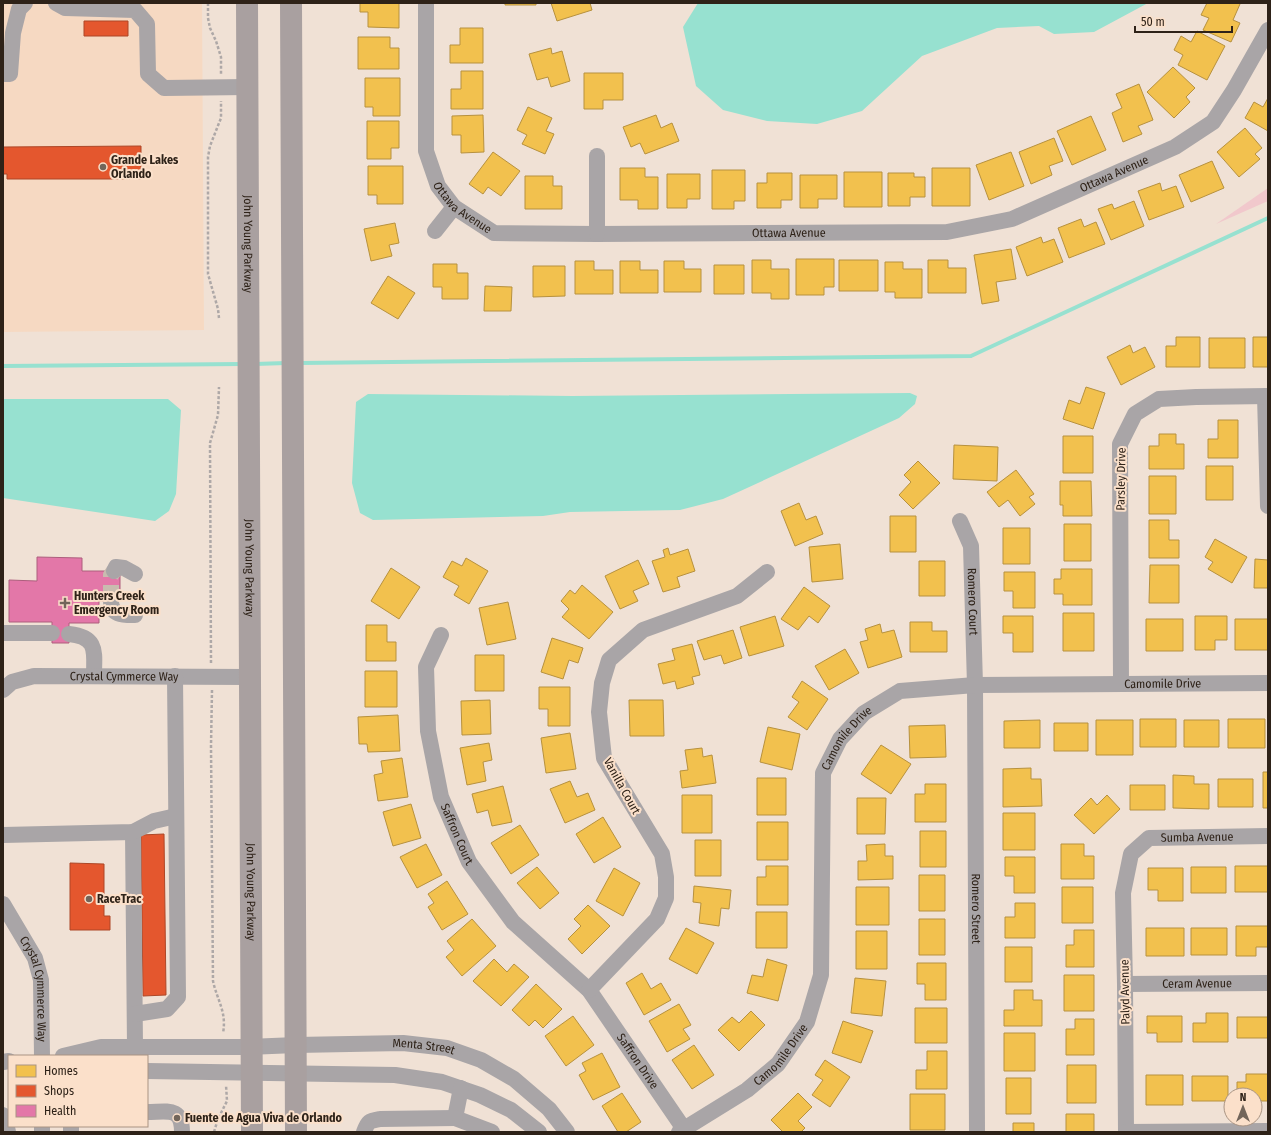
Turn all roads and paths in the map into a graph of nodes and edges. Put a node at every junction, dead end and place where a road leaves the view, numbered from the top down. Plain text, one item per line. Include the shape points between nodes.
1 (25, 3) edge
2 (56, 3) edge
3 (208, 3) edge
4 (247, 3) edge
5 (291, 3) edge
6 (426, 3) edge
7 (1268, 30) edge
8 (3, 74) edge
9 (221, 87) junction
10 (247, 87) junction
11 (597, 156) dead end
12 (454, 207) junction
13 (435, 231) dead end
14 (597, 234) junction
15 (219, 318) dead end
16 (219, 387) dead end
17 (1266, 396) edge
18 (1268, 506) edge
19 (960, 521) dead end
20 (114, 571) dead end
21 (767, 572) dead end
22 (135, 574) dead end
23 (111, 601) tunnel mouth
24 (135, 615) dead end
25 (3, 633) edge
26 (52, 634) dead end
27 (69, 634) dead end
28 (441, 635) dead end
29 (94, 676) junction
30 (175, 676) junction
31 (212, 677) junction
32 (249, 677) junction
33 (1121, 684) junction
34 (1268, 684) edge
35 (975, 685) junction
36 (3, 690) edge
37 (176, 816) junction
38 (133, 832) junction
39 (3, 835) edge
40 (1268, 836) edge
41 (1131, 854) joint
42 (3, 904) edge
43 (1268, 983) edge
44 (1125, 984) junction
45 (589, 990) junction
46 (135, 1014) junction
47 (224, 1035) dead end
48 (296, 1045) junction
49 (135, 1047) junction
50 (251, 1047) junction
51 (42, 1055) edge
52 (67, 1055) edge
53 (148, 1071) edge
54 (252, 1072) junction
55 (296, 1074) junction
56 (226, 1083) dead end
57 (461, 1088) junction
58 (148, 1112) edge
59 (3, 1115) edge
60 (455, 1118) junction
61 (683, 1131) edge
62 (1268, 1131) edge
63 (8, 1132) edge
64 (182, 1132) edge
65 (214, 1132) edge
66 (252, 1132) edge
67 (296, 1132) edge
68 (364, 1132) edge
69 (492, 1132) edge
70 (539, 1132) edge
71 (567, 1132) edge
72 (977, 1132) edge
73 (1126, 1132) edge

1 - 8 street via 19,9 13,33 10,74
2 - 9 street via 65,8 135,10 147,24 148,74 164,88
3 - 9 path via 210,28 221,57
4 - 10 highway, John Young Parkway
5 - 48 highway
6 - 12 street, Ottawa Avenue via 426,151 438,186
7 - 14 street, Ottawa Avenue via 1213,122 1175,147 1012,219 946,232
9 - 10 street
9 - 15 path via 221,118 208,157 208,274
10 - 32 highway, John Young Parkway
11 - 14 street
12 - 13 street
12 - 14 street, Ottawa Avenue via 494,233
16 - 31 path via 218,415 210,443
17 - 18 street
17 - 33 street, Parsley Drive via 1159,399 1135,414 1120,444
19 - 35 street, Romero Court via 971,546
20 - 22 street via 116,567 124,568
21 - 45 street, Vanilla Court via 737,596 643,630 609,660 602,683 599,712 604,758 662,854 666,898 657,918
23 - 24 street via 114,611 119,614
25 - 26 street
27 - 29 street via 78,634 88,639 93,646
28 - 45 street, Saffron Court via 426,667 428,731 441,797 469,862 513,922
29 - 30 street, Crystal Cymmerce Way
29 - 36 street, Crystal Cymmerce Way via 34,676 12,682
30 - 31 street, Crystal Cymmerce Way
30 - 37 street
31 - 32 street, Crystal Cymmerce Way
31 - 47 path via 213,981 224,1018
32 - 50 highway, John Young Parkway
33 - 34 street, Camomile Drive
33 - 35 street, Camomile Drive
35 - 61 street, Camomile Drive via 900,691 864,713 840,739 823,773 821,975 807,1022 778,1064 747,1090
35 - 72 street, Romero Street
37 - 38 street via 154,820
37 - 46 street via 178,997 167,1010
38 - 39 street
38 - 46 street
40 - 41 street, Sumba Avenue via 1149,838
41 - 44 street, Palyd Avenue via 1123,894
42 - 51 street, Crystal Cymmerce Way via 35,958 41,980
43 - 44 street, Ceram Avenue
44 - 73 street, Palyd Avenue
45 - 61 street, Saffron Drive
46 - 49 street
48 - 50 street, Menta Street
48 - 55 highway
48 - 71 street, Menta Street via 403,1043 447,1048 481,1060 514,1079 550,1109
49 - 50 street, Menta Street
49 - 52 street, Menta Street via 101,1047
50 - 54 highway, John Young Parkway
53 - 54 street
54 - 55 street
54 - 66 highway, John Young Parkway
55 - 57 street via 395,1075 442,1082
55 - 67 highway
56 - 65 path via 227,1101
57 - 60 street
57 - 70 street via 511,1110
58 - 64 street via 172,1112 180,1117
59 - 63 street
60 - 68 street via 370,1120
60 - 69 street
62 - 73 street

